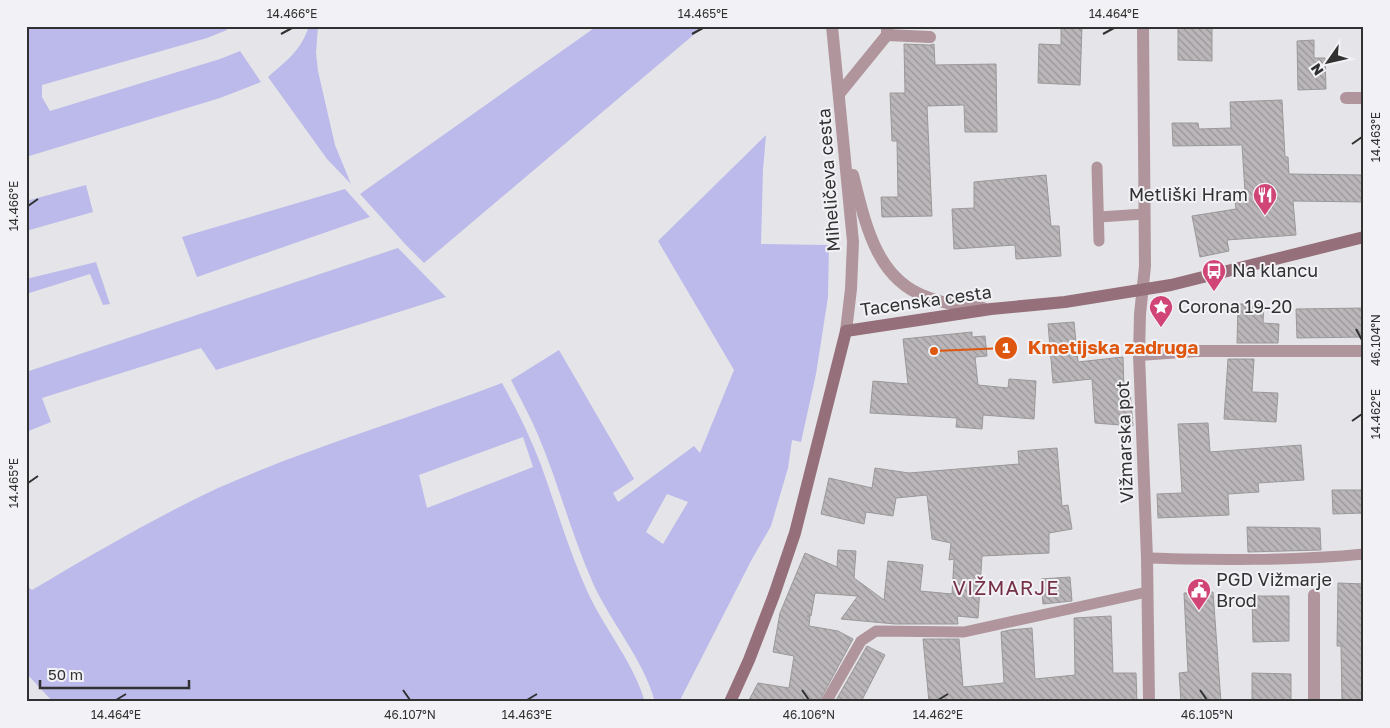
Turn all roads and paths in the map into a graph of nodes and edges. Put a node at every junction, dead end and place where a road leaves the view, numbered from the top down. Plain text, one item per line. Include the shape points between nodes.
1 (832, 26) edge
2 (1143, 26) edge
3 (887, 31) edge
4 (930, 37) dead end
5 (840, 94) junction
6 (1346, 98) dead end
7 (1364, 98) edge
8 (843, 139) junction
9 (1097, 167) dead end
10 (1144, 214) junction
11 (1099, 217) junction
12 (1364, 237) edge
13 (1100, 240) dead end
14 (1143, 290) junction
15 (991, 309) junction
16 (846, 331) junction
17 (1364, 351) edge
18 (1139, 355) junction
19 (1364, 554) edge
20 (1147, 558) junction
21 (1148, 592) junction
22 (1314, 595) dead end
23 (730, 702) edge
24 (826, 702) edge
25 (1149, 702) edge
26 (1314, 702) edge

1 - 5 street, Miheličeva cesta
2 - 10 street, Vižmarska pot
3 - 4 street
3 - 5 street
5 - 8 street, Miheličeva cesta
6 - 7 street
8 - 15 street via 871,240 893,275 926,297
8 - 16 street, Miheličeva cesta via 853,242
9 - 11 lane
10 - 11 lane
10 - 14 street, Vižmarska pot
11 - 13 lane
12 - 14 main road, Tacenska cesta
14 - 15 main road, Tacenska cesta
14 - 18 street, Vižmarska pot
15 - 16 main road, Tacenska cesta
16 - 23 main road, Tacenska cesta via 795,533 749,660
17 - 18 street via 1196,351
18 - 20 street, Vižmarska pot
19 - 20 lane via 1262,560
20 - 21 street, Vižmarska pot
21 - 24 lane via 964,632 876,631 861,641
21 - 25 street, Vižmarska pot
22 - 26 street

